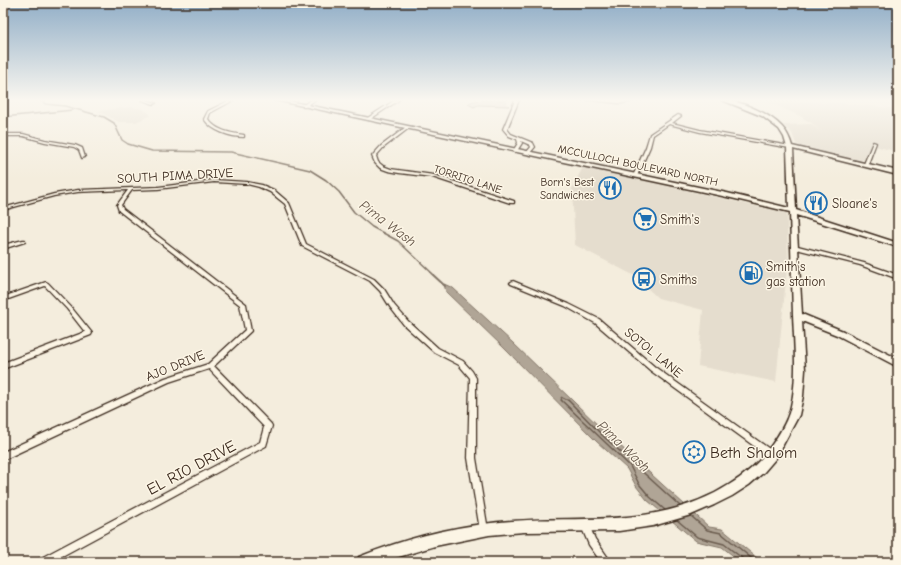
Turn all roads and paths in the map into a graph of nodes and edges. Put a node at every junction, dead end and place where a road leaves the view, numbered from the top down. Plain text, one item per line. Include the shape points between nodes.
1 (212, 126) edge
2 (400, 126) edge
3 (506, 126) edge
4 (665, 126) edge
5 (683, 126) edge
6 (779, 126) edge
7 (407, 128) junction
8 (3, 135) edge
9 (244, 136) dead end
10 (517, 138) junction
11 (874, 143) dead end
12 (790, 146) junction
13 (515, 151) junction
14 (528, 153) junction
15 (83, 157) dead end
16 (866, 164) junction
17 (898, 173) edge
18 (635, 176) junction
19 (131, 189) junction
20 (512, 202) dead end
21 (3, 209) edge
22 (792, 212) junction
23 (23, 242) dead end
24 (898, 245) edge
25 (794, 247) junction
26 (3, 248) edge
27 (898, 277) edge
28 (513, 282) dead end
29 (3, 299) edge
30 (797, 315) junction
31 (898, 362) edge
32 (3, 366) edge
33 (210, 366) junction
34 (772, 455) junction
35 (3, 456) edge
36 (585, 526) junction
37 (484, 530) junction
38 (42, 562) edge
39 (364, 562) edge
40 (606, 562) edge

1 - 9 street
2 - 7 main road, MCCULLOCH BOULEVARD NORTH
3 - 10 street via 505,129 510,135
4 - 18 street via 650,136
5 - 12 street
6 - 12 main road via 788,136
7 - 13 main road, MCCULLOCH BOULEVARD NORTH
7 - 20 street, TORRITO LANE via 374,156 382,168 393,172 433,176
8 - 15 street via 23,135 75,146 81,149
10 - 13 street via 520,143
10 - 14 street via 532,144 533,147
11 - 16 street
12 - 16 main road
12 - 22 main road
13 - 14 main road, MCCULLOCH BOULEVARD NORTH
14 - 18 main road, MCCULLOCH BOULEVARD NORTH
16 - 17 main road
18 - 22 main road, MCCULLOCH BOULEVARD NORTH via 727,195
19 - 21 street, SOUTH PIMA DRIVE via 66,193
19 - 33 street, AJO DRIVE via 119,205 121,210 243,304 248,331
19 - 37 street, SOUTH PIMA DRIVE via 230,181 253,184 272,191 287,203 304,245 372,280 398,314 429,345 461,363 473,378 472,458
22 - 24 main road, MCCULLOCH BOULEVARD NORTH
22 - 25 main road
23 - 26 street
25 - 27 street via 862,264
25 - 30 main road
28 - 34 street, SOTOL LANE via 597,321 653,369
29 - 32 street via 46,284 89,333
30 - 31 main road
30 - 34 main road via 799,392 794,413
33 - 35 street, AJO DRIVE via 167,380
33 - 38 street, EL RIO DRIVE via 268,426 263,444
34 - 36 main road via 753,474 726,493 698,507 634,524
36 - 37 main road via 535,525
36 - 40 street via 592,542
37 - 39 main road via 443,536

